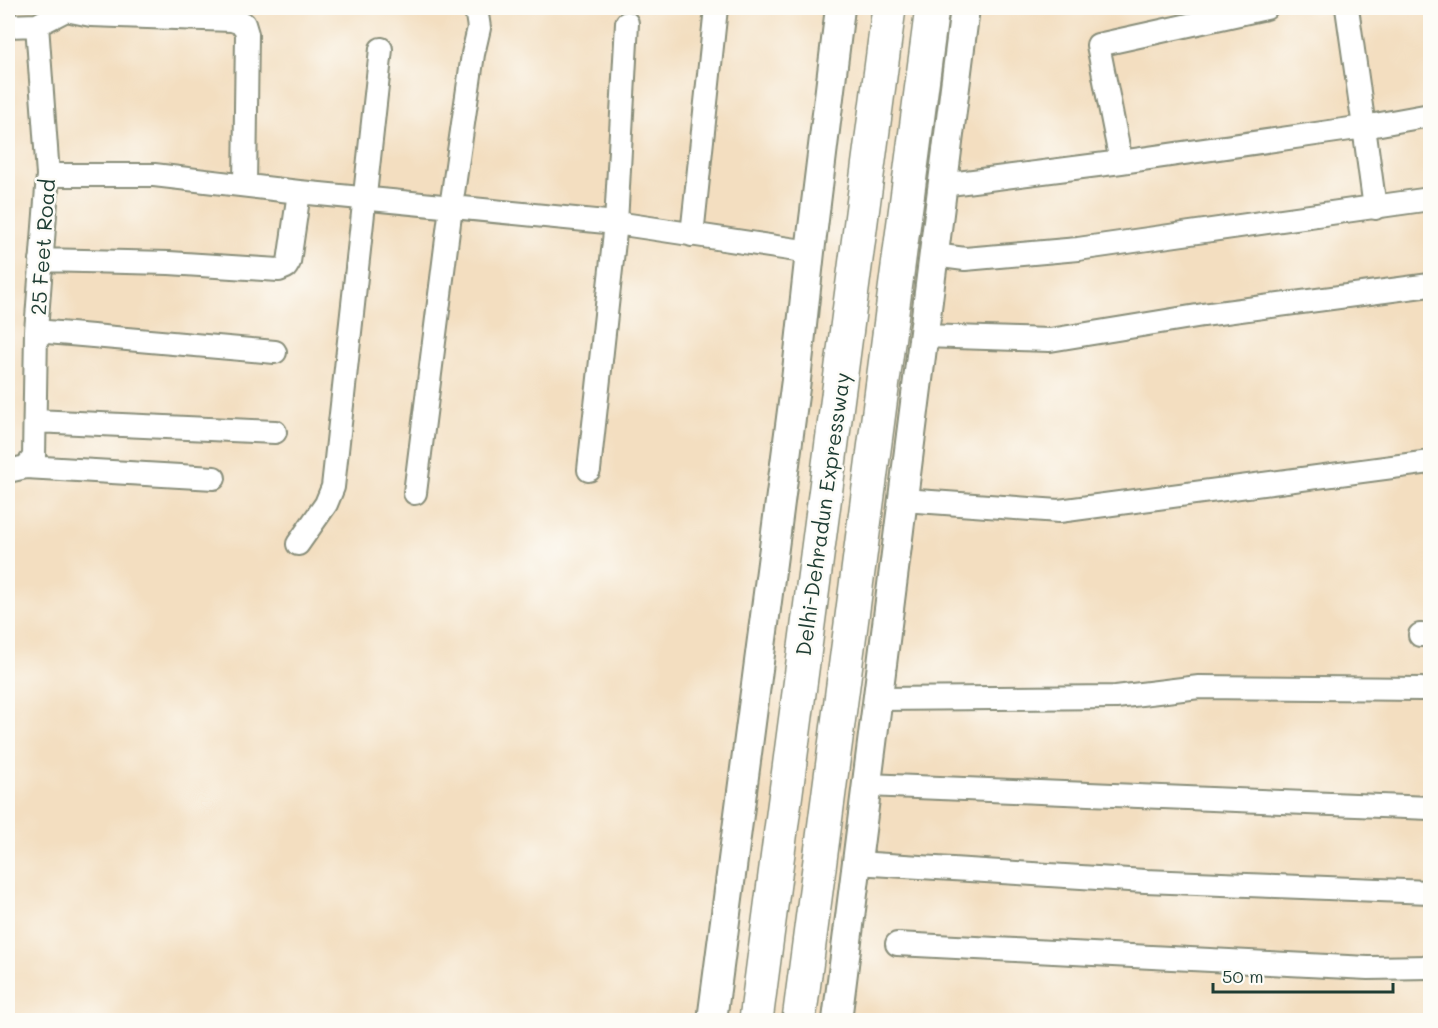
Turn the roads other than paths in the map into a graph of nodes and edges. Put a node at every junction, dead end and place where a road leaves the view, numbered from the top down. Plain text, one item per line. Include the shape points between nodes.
1 (476, 8) edge
2 (716, 8) edge
3 (840, 8) edge
4 (888, 8) edge
5 (932, 8) edge
6 (965, 8) edge
7 (1266, 8) edge
8 (1347, 8) edge
9 (68, 9) edge
10 (627, 23) dead end
11 (37, 25) junction
12 (8, 26) edge
13 (381, 49) dead end
14 (1431, 115) edge
15 (1364, 127) junction
16 (1121, 162) junction
17 (48, 175) junction
18 (244, 185) junction
19 (942, 185) junction
20 (299, 192) junction
21 (364, 198) junction
22 (1431, 199) edge
23 (451, 207) junction
24 (1375, 208) junction
25 (616, 223) junction
26 (692, 235) junction
27 (810, 252) junction
28 (933, 255) junction
29 (41, 260) junction
30 (1431, 285) edge
31 (36, 331) junction
32 (923, 336) junction
33 (274, 352) dead end
34 (35, 421) junction
35 (275, 432) dead end
36 (1431, 462) edge
37 (17, 469) edge
38 (589, 470) dead end
39 (214, 478) dead end
40 (416, 493) dead end
41 (903, 500) junction
42 (298, 544) dead end
43 (1420, 689) dead end
44 (878, 699) junction
45 (867, 784) junction
46 (1431, 808) edge
47 (856, 863) junction
48 (1431, 892) edge
49 (897, 944) dead end
50 (1431, 967) edge
51 (712, 1020) edge
52 (756, 1020) edge
53 (799, 1020) edge
54 (837, 1020) edge

1 - 23 street via 479,28
2 - 26 street
3 - 27 street
4 - 52 highway, Delhi-Dehradun Expressway
5 - 53 highway, Delhi-Dehradun Expressway
6 - 19 street
7 - 16 street via 1098,45
8 - 15 street
9 - 11 street
9 - 18 street via 91,15 232,20 244,24
10 - 25 street
11 - 12 street
11 - 17 street, 25 Feet Road
13 - 21 street
14 - 15 street
15 - 16 street
15 - 24 street
16 - 19 street
17 - 18 street via 154,175
17 - 29 street, 25 Feet Road
18 - 20 street
19 - 28 street
20 - 21 street
20 - 29 street via 289,262 279,270
21 - 23 street
21 - 42 street via 333,487
22 - 24 street
23 - 25 street
23 - 40 street
24 - 28 street via 1078,249 965,259
25 - 26 street
25 - 38 street
26 - 27 street
27 - 51 street
28 - 32 street
29 - 31 street, 25 Feet Road
30 - 32 street via 1050,340
31 - 33 street
31 - 34 street, 25 Feet Road
32 - 41 street
34 - 35 street
34 - 37 street, 25 Feet Road via 34,457
36 - 41 street via 1059,511
37 - 39 street
41 - 44 street
43 - 44 street via 1199,687 1116,697
44 - 45 street
45 - 46 street
45 - 47 street
47 - 48 street via 1145,881
47 - 54 street
49 - 50 street via 1356,967

